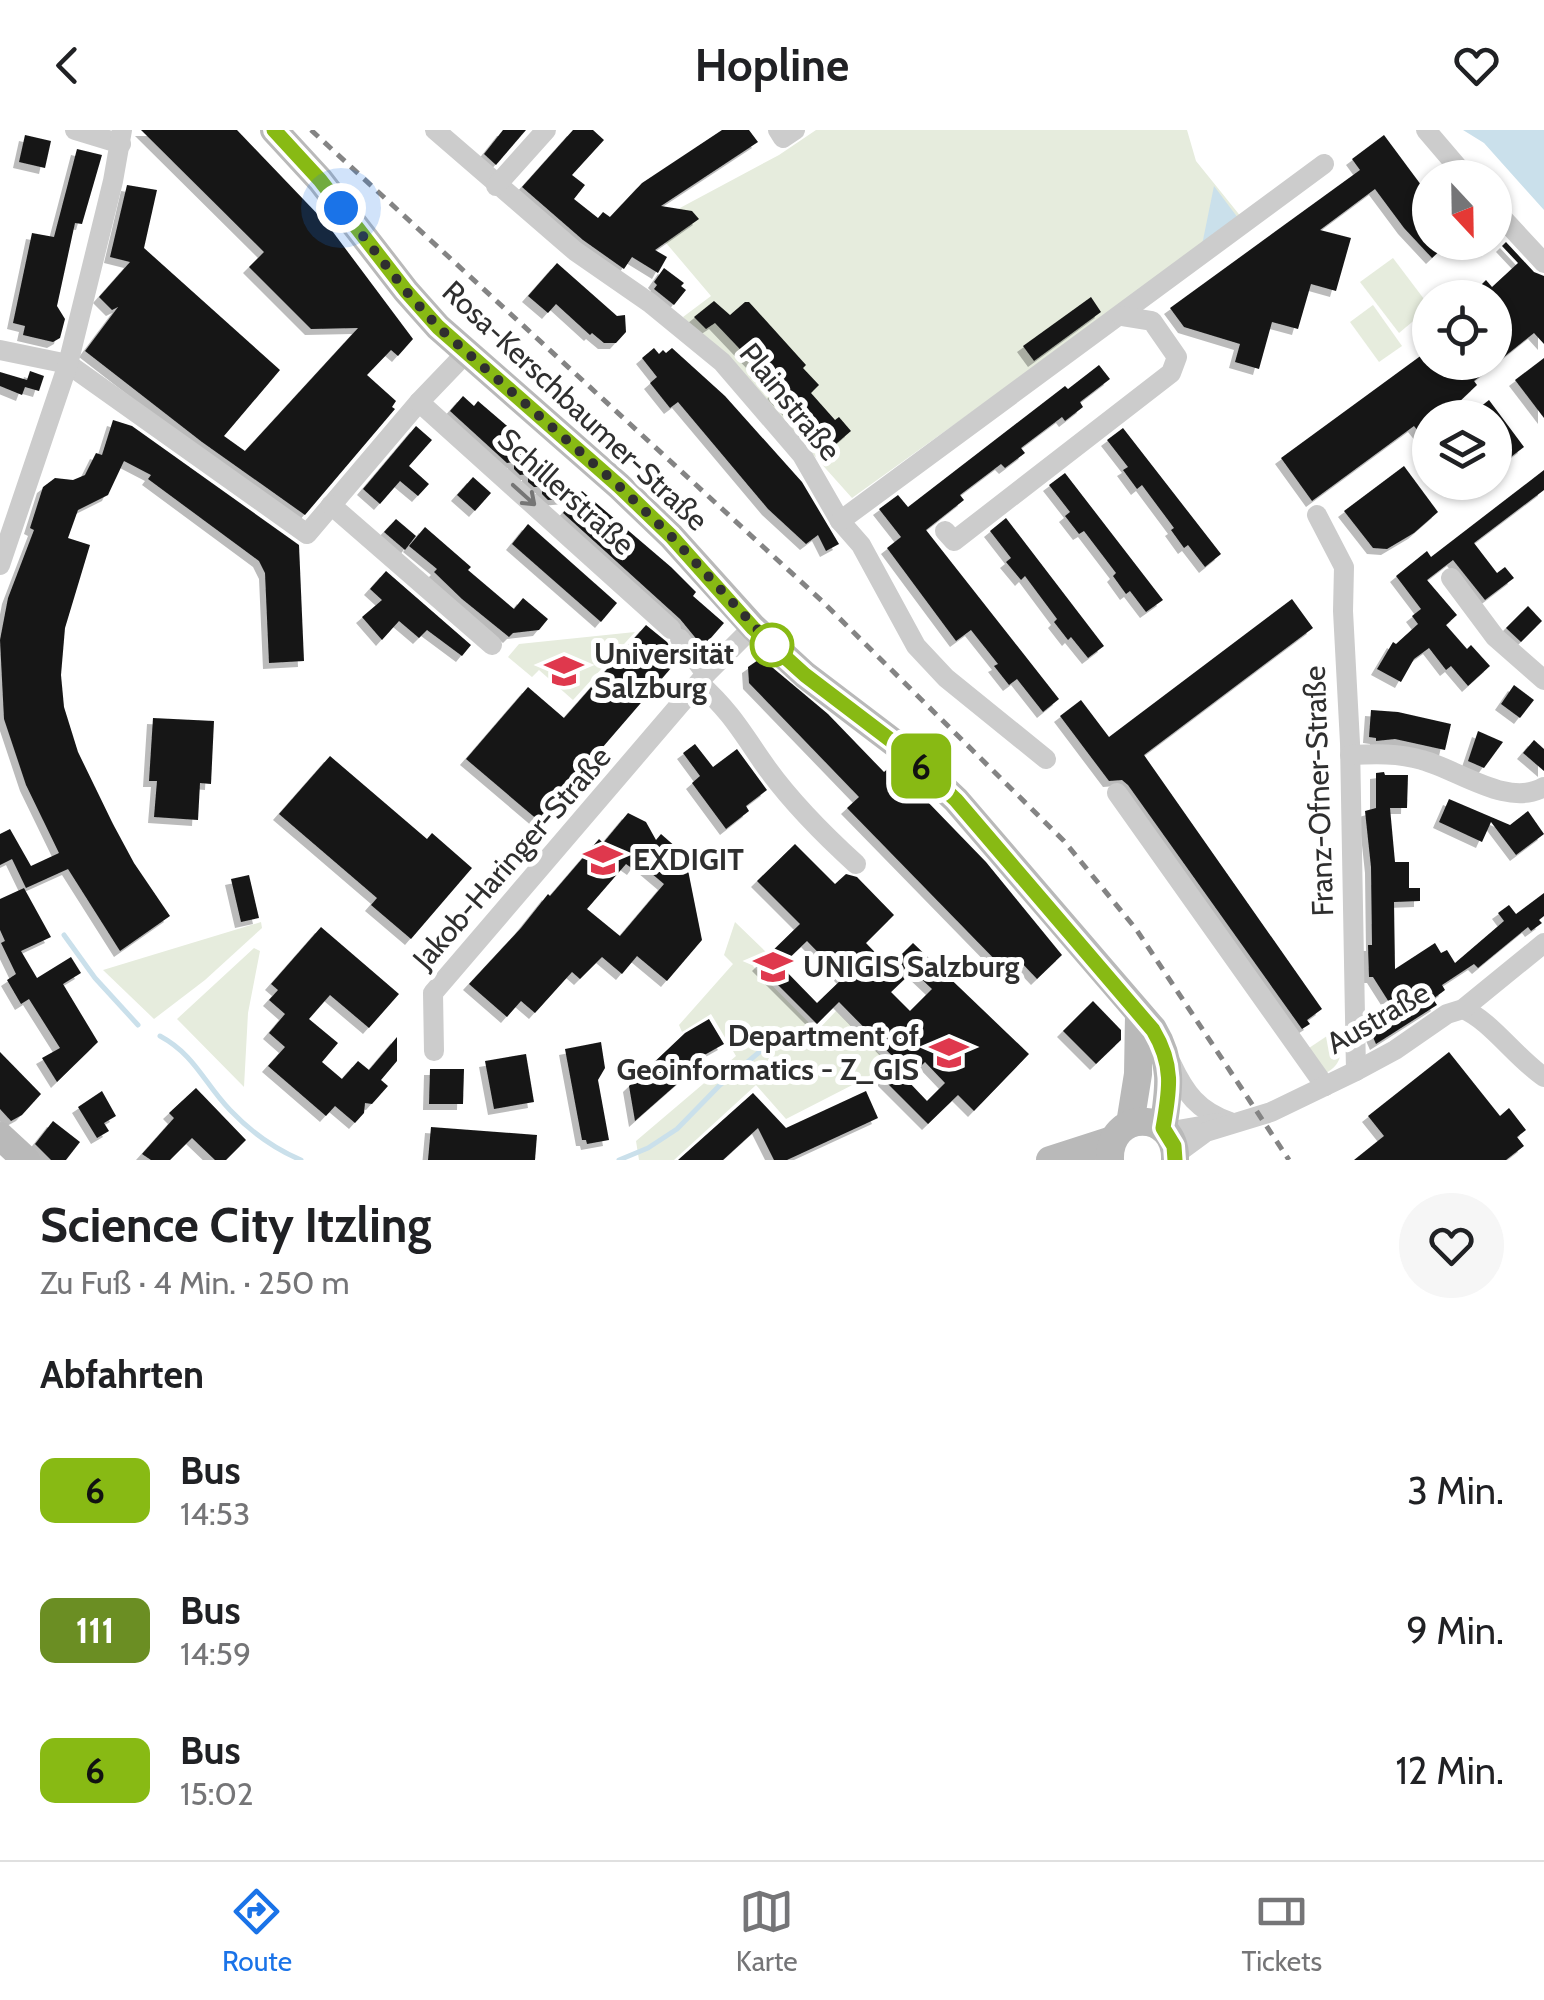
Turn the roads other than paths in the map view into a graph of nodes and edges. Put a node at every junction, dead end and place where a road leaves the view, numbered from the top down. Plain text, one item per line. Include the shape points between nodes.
1 (75, 130) edge
2 (274, 130) edge
3 (434, 130) edge
4 (546, 130) edge
5 (778, 130) edge
6 (795, 130) edge
7 (1426, 130) edge
8 (121, 137) edge
9 (1452, 160) edge
10 (1324, 164) dead end
11 (496, 186) junction
12 (1512, 228) edge
13 (1544, 263) edge
14 (1121, 316) junction
15 (0, 350) edge
16 (467, 352) junction
17 (68, 364) junction
18 (419, 402) junction
19 (331, 505) junction
20 (1316, 515) dead end
21 (840, 520) junction
22 (945, 531) dead end
23 (0, 565) edge
24 (1451, 578) dead end
25 (753, 628) junction
26 (492, 645) dead end
27 (703, 678) junction
28 (1544, 680) edge
29 (1350, 755) junction
30 (1046, 759) dead end
31 (1544, 787) edge
32 (1117, 793) dead end
33 (856, 864) dead end
34 (1544, 943) edge
35 (1462, 1009) junction
36 (1140, 1015) junction
37 (434, 1051) dead end
38 (1166, 1051) junction
39 (1356, 1072) junction
40 (1544, 1077) edge
41 (1325, 1086) junction
42 (1230, 1122) junction
43 (1, 1140) edge
44 (1148, 1140) edge
45 (26, 1160) edge
46 (1050, 1160) edge

1 - 8 street
2 - 16 main road, Rosa-Kerschbaumer-Straße via 406,291
3 - 11 street, Plainstraße
4 - 11 street
5 - 6 street via 783,138
7 - 9 street
8 - 17 street
10 - 14 street
11 - 21 street, Plainstraße via 722,362 802,455
12 - 13 street
14 - 21 street
14 - 22 street via 1152,321 1177,357 1170,372 954,541
15 - 17 street
16 - 18 street
16 - 25 main road, Rosa-Kerschbaumer-Straße via 645,511
17 - 19 street via 308,534
17 - 23 street
18 - 19 street
18 -> 27 street, Schillerstraße via 676,634
19 - 26 street
20 - 29 street, Franz-Ofner-Straße via 1344,567
21 - 30 street, Plainstraße via 861,545 916,646
24 - 28 street via 1495,637
25 - 27 street, Jakob-Haringer-Straße
25 - 36 main road, Rosa-Kerschbaumer-Straße via 956,800
27 - 33 street, Schillerstraße via 812,822
27 - 37 street, Jakob-Haringer-Straße via 433,993
29 - 31 street via 1420,759 1515,794
29 - 39 street, Franz-Ofner-Straße
32 - 41 street
34 - 35 street, Austraße
35 - 39 street, Austraße
35 - 40 street
36 - 38 main road, Rosa-Kerschbaumer-Straße
36 - 44 main road, Rosa-Kerschbaumer-Straße via 1156,1052
38 - 42 street, Rosa-Kerschbaumer-Straße via 1192,1100
38 - 44 main road via 1169,1088
39 - 41 street, Austraße
41 - 42 street, Austraße via 1271,1112
42 - 44 street, Austraße
43 - 45 main road
44 - 46 main road, Austraße

